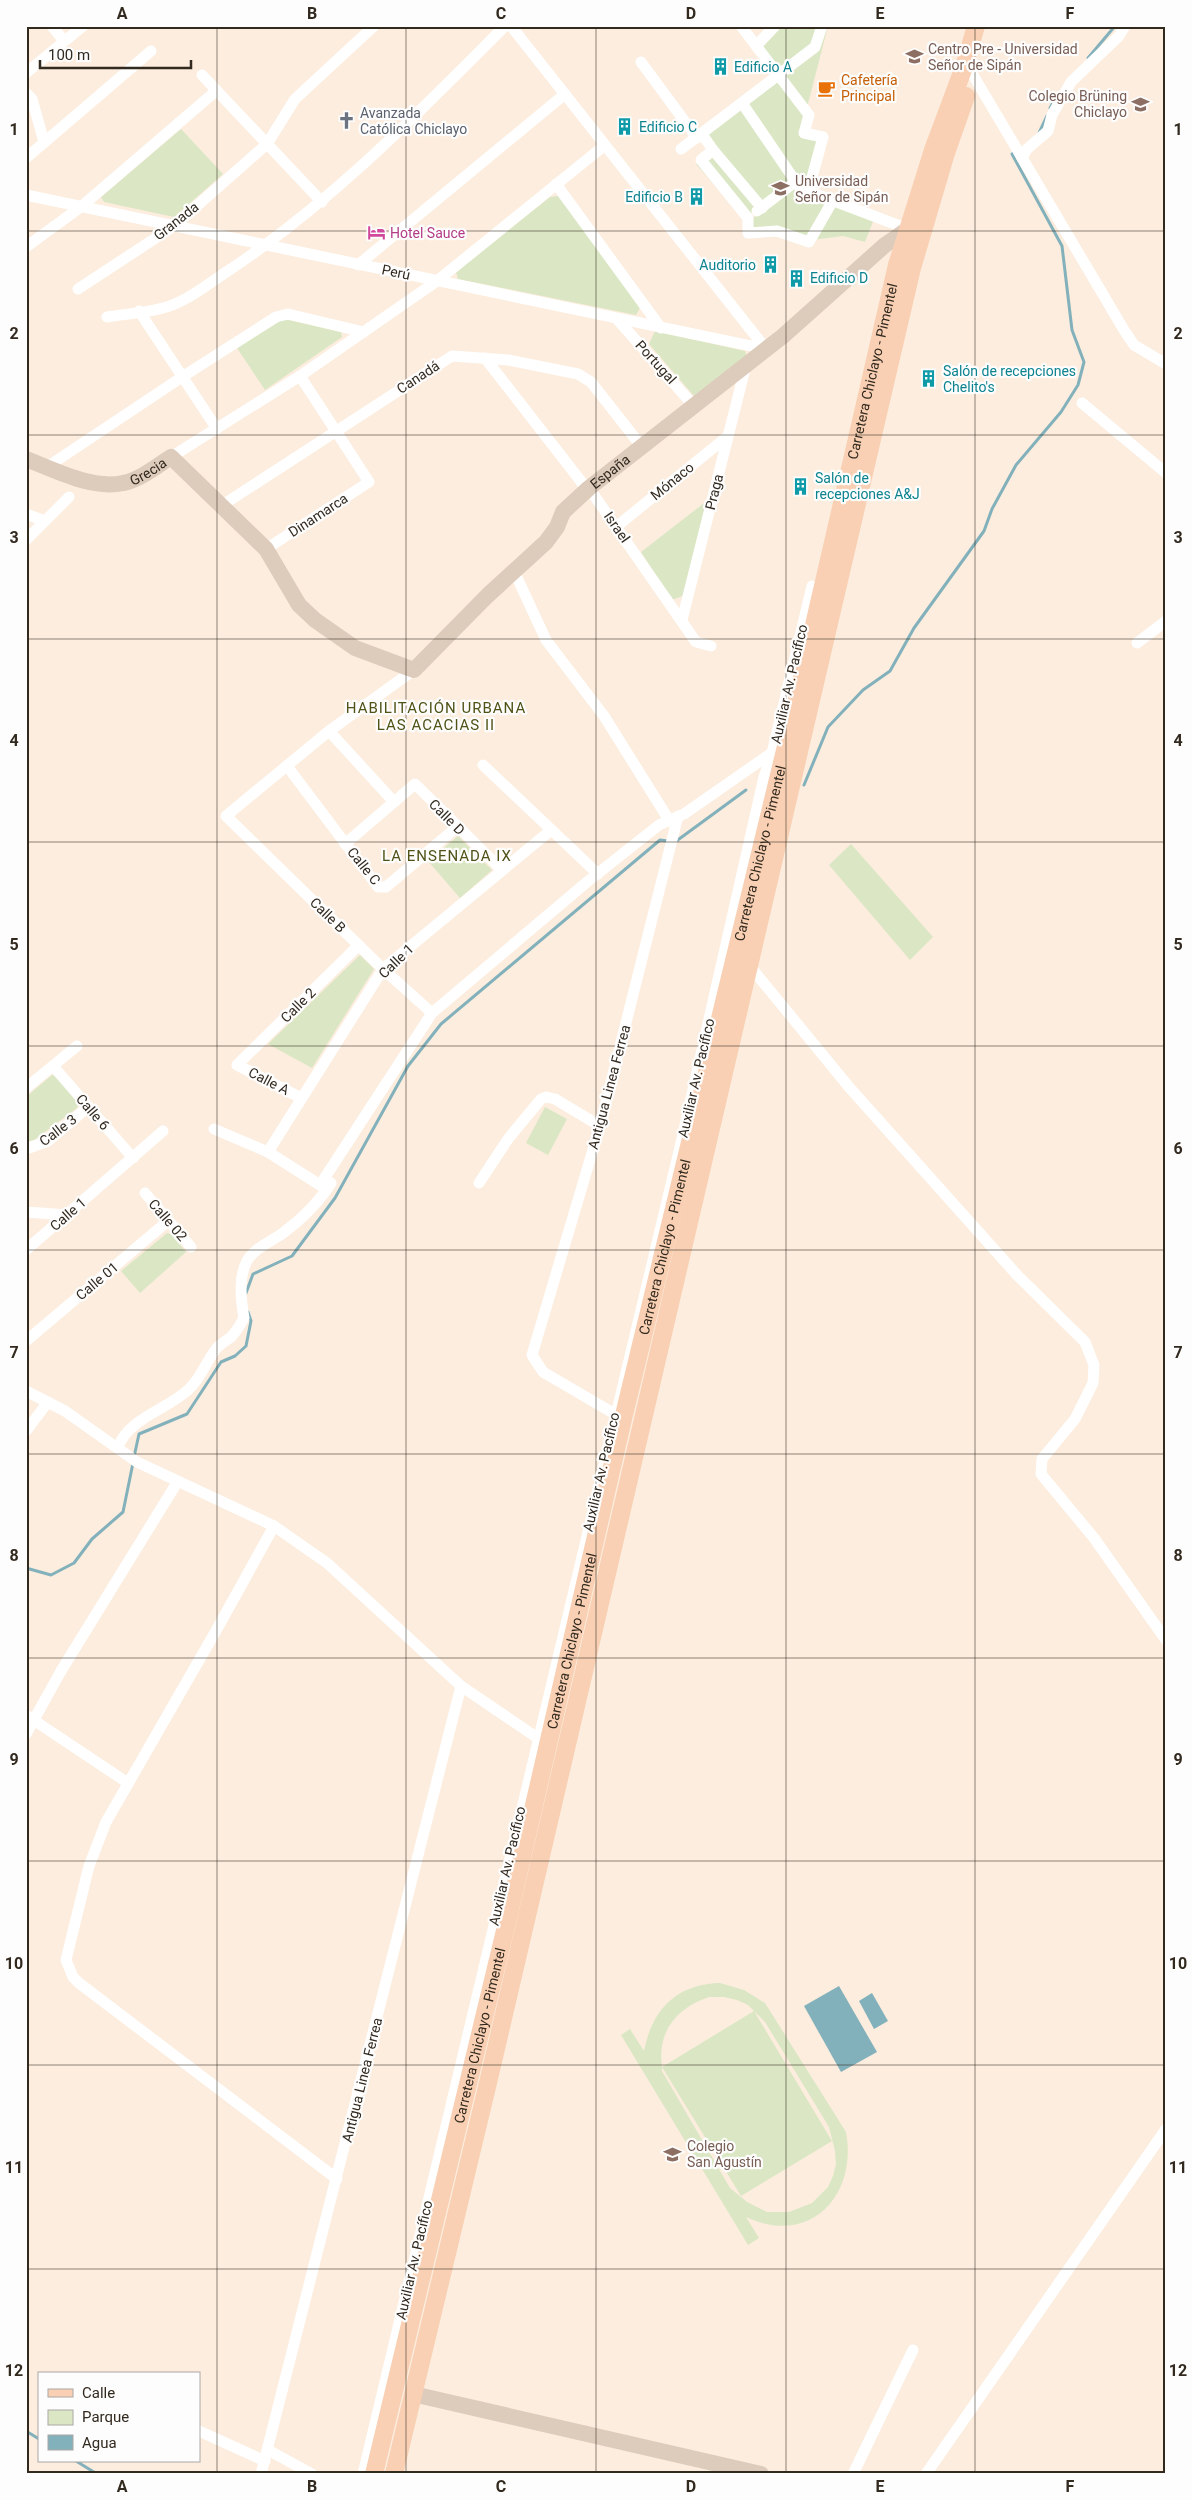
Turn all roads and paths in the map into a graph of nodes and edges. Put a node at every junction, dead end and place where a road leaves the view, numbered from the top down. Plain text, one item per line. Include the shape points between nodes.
1 (52, 26) edge
2 (82, 26) edge
3 (374, 26) edge
4 (505, 26) edge
5 (511, 26) edge
6 (741, 26) edge
7 (775, 26) edge
8 (822, 26) edge
9 (976, 26) edge
10 (988, 26) edge
11 (1125, 26) edge
12 (64, 42) junction
13 (756, 46) junction
14 (151, 51) dead end
15 (641, 62) dead end
16 (26, 73) edge
17 (779, 75) junction
18 (973, 75) junction
19 (202, 76) dead end
20 (216, 91) junction
21 (26, 93) edge
22 (565, 94) junction
23 (742, 103) junction
24 (699, 136) junction
25 (44, 142) junction
26 (267, 144) junction
27 (605, 145) junction
28 (681, 149) dead end
29 (713, 150) junction
30 (1018, 153) junction
31 (26, 158) edge
32 (740, 182) junction
33 (795, 182) junction
34 (556, 184) junction
35 (808, 192) junction
36 (728, 193) junction
37 (26, 195) edge
38 (322, 202) junction
39 (832, 202) junction
40 (82, 206) junction
41 (762, 208) junction
42 (748, 218) junction
43 (174, 226) junction
44 (908, 229) junction
45 (266, 245) junction
46 (26, 247) edge
47 (358, 264) junction
48 (437, 281) junction
49 (78, 289) dead end
50 (139, 312) junction
51 (107, 317) dead end
52 (617, 319) junction
53 (661, 328) junction
54 (364, 332) junction
55 (766, 349) junction
56 (485, 358) junction
57 (1166, 364) edge
58 (746, 365) junction
59 (182, 376) junction
60 (300, 376) junction
61 (1082, 403) dead end
62 (694, 406) junction
63 (217, 429) junction
64 (336, 430) junction
65 (728, 436) junction
66 (642, 447) junction
67 (171, 458) junction
68 (26, 459) edge
69 (47, 467) junction
70 (1166, 472) edge
71 (589, 488) junction
72 (69, 497) dead end
73 (845, 497) junction
74 (221, 506) junction
75 (26, 514) edge
76 (45, 521) junction
77 (616, 527) junction
78 (26, 540) edge
79 (266, 549) junction
80 (514, 571) junction
81 (812, 586) joint
82 (682, 620) junction
83 (1166, 621) edge
84 (1137, 643) dead end
85 (712, 646) dead end
86 (414, 670) junction
87 (329, 731) junction
88 (787, 742) junction
89 (772, 753) junction
90 (483, 765) dead end
91 (286, 766) junction
92 (394, 802) junction
93 (226, 816) joint
94 (674, 818) junction
95 (457, 827) junction
96 (550, 831) junction
97 (345, 844) junction
98 (502, 870) junction
99 (598, 874) junction
100 (359, 945) junction
101 (741, 964) junction
102 (383, 970) junction
103 (432, 1013) junction
104 (77, 1046) dead end
105 (237, 1065) joint
106 (53, 1066) junction
107 (26, 1088) edge
108 (302, 1098) junction
109 (88, 1106) junction
110 (600, 1126) junction
111 (163, 1130) dead end
112 (214, 1130) dead end
113 (26, 1149) edge
114 (268, 1152) junction
115 (133, 1158) junction
116 (331, 1183) dead end
117 (479, 1183) dead end
118 (145, 1193) dead end
119 (26, 1212) edge
120 (68, 1214) junction
121 (168, 1221) junction
122 (191, 1247) dead end
123 (26, 1250) edge
124 (26, 1341) edge
125 (26, 1391) edge
126 (48, 1402) junction
127 (31, 1415) edge
128 (619, 1416) junction
129 (26, 1431) edge
130 (121, 1450) junction
131 (178, 1481) junction
132 (274, 1526) junction
133 (1166, 1640) edge
134 (461, 1686) junction
135 (30, 1718) edge
136 (26, 1734) edge
137 (543, 1742) junction
138 (128, 1783) junction
139 (517, 1919) junction
140 (1166, 2128) edge
141 (337, 2180) junction
142 (913, 2350) dead end
143 (413, 2394) junction
144 (200, 2431) edge
145 (266, 2456) junction
146 (261, 2474) edge
147 (312, 2474) edge
148 (363, 2474) edge
149 (374, 2474) edge
150 (394, 2474) edge
151 (760, 2474) edge
152 (853, 2474) edge
153 (926, 2474) edge

1 - 12 street
2 - 12 street
3 - 26 street, Granada via 295,99
4 - 38 street via 387,144
5 - 22 street
6 - 13 street
7 - 13 street
8 - 17 street via 815,48
9 - 44 main road, Carretera Chiclayo - Pimentel
10 - 18 main road, Carretera Chiclayo - Pimentel
11 - 30 street via 1119,36 1070,82 1052,115 1048,131
12 - 16 street
13 - 17 street
14 - 25 street
15 - 24 street
17 - 23 street
17 - 35 street via 809,115 804,133 823,137
18 - 30 street
18 - 101 main road, Carretera Chiclayo - Pimentel via 912,268
19 - 20 street
20 - 26 street
20 - 40 street
21 - 25 street via 32,99
22 - 27 street
22 - 47 street
23 - 24 street
23 - 33 street
24 - 28 street
24 - 29 street
25 - 31 street
26 - 38 street
26 - 43 street, Granada
27 - 34 street
27 - 55 street
29 - 32 street
29 - 36 street via 701,160
30 - 57 street via 1134,345
32 - 36 street
32 - 41 street
33 - 35 street
33 - 41 street
34 - 48 street
34 - 53 street
35 - 39 street
36 - 42 street
37 - 40 street, Perú
38 - 45 street
39 - 42 street via 809,242 777,231 748,233
39 - 44 street
40 - 43 street, Perú
40 - 46 street
41 - 42 street
43 - 45 street, Perú
43 - 49 street, Granada
44 - 55 street, España via 885,245
44 - 73 main road, Carretera Chiclayo - Pimentel
45 - 47 street, Perú
45 - 50 street via 192,294 164,308
47 - 48 street, Perú
48 - 52 street, Perú
48 - 54 street
50 - 51 street
50 - 59 street
52 - 53 street, Perú
52 - 62 street, Portugal
53 - 55 street, Perú
54 - 59 street via 288,314 276,317
54 - 60 street
55 - 58 street, España
56 - 64 street, Canadá via 452,356
56 - 66 street, Canadá via 578,374 591,382
56 - 71 street, Israel
58 - 62 street, España
58 - 65 street, Praga
59 - 63 street
59 - 69 street
60 - 63 street
60 - 64 street
61 - 70 street
62 - 66 street, España
63 - 67 street
64 - 74 street, Canadá
64 - 79 street, Dinamarca via 369,482
65 - 77 street, Mónaco
65 - 82 street, Praga
66 - 71 street, España
67 - 69 street, Grecia via 141,476 111,485 79,479
67 - 74 street, Grecia
68 - 69 street, Grecia
71 - 77 street, Israel
71 - 80 street, España via 564,512 546,542
72 - 76 street
73 - 81 main road
73 - 88 main road, Carretera Chiclayo - Pimentel
74 - 79 street, Grecia
75 - 76 street
76 - 78 street
77 - 82 street, Israel
79 - 86 street, Grecia via 299,605 315,620 356,648
80 - 86 street, España
80 - 94 street via 546,640 604,716
81 - 89 street, Auxiliar Av. Pacífico
82 - 85 street, Israel via 696,642
83 - 84 street
86 - 87 street, España
87 - 91 street, España
87 - 92 street
88 - 89 street
88 - 101 main road, Carretera Chiclayo - Pimentel
89 - 94 street
89 - 128 street, Auxiliar Av. Pacífico
90 - 96 street
91 - 93 street, España
91 - 97 street, Calle C
92 - 95 street, Calle D via 415,784
92 - 97 street
93 - 100 street, Calle B
94 - 99 street via 659,825
94 - 110 street, Antigua Linea Ferrea
95 - 97 street, Calle C via 382,888
95 - 98 street, Calle D
96 - 98 street, Calle 1
96 - 99 street
98 - 102 street, Calle 1
99 - 103 street
100 - 102 street, Calle B
100 - 105 street, Calle 2
101 - 128 main road, Carretera Chiclayo - Pimentel
101 - 133 street via 1017,1275 1085,1342 1094,1364 1093,1383 1072,1424 1042,1459 1041,1474 1099,1545
101 - 139 main road, Carretera Chiclayo - Pimentel
102 - 103 street, Calle B
102 - 108 street, Calle 1
103 - 114 street via 320,1185
104 - 106 street
105 - 108 street, Calle A
106 - 107 street
106 - 109 street, Calle 6
108 - 114 street, Calle 1
109 - 113 street, Calle 3 via 48,1142
109 - 115 street, Calle 6
110 - 117 street via 554,1098 541,1099 508,1139
110 - 128 street, Antigua Linea Ferrea via 532,1355 543,1372
111 - 115 street, Calle 1
112 - 114 street
115 - 120 street, Calle 1
116 - 130 street via 309,1210 247,1261 242,1276 244,1318 231,1337 217,1347 191,1388 128,1431 121,1439
118 - 121 street, Calle 02
119 - 120 street
120 - 123 street, Calle 1
121 - 122 street, Calle 02
121 - 124 street, Calle 01
125 - 126 street
126 - 127 street
126 - 130 street via 82,1421
127 - 129 street
128 - 137 main road, Carretera Chiclayo - Pimentel
130 - 131 street via 137,1462
131 - 132 street
131 - 135 street
132 - 134 street via 327,1563
132 - 138 street
134 - 137 street
134 - 141 street, Antigua Linea Ferrea
135 - 136 street
135 - 138 street
137 - 139 main road, Carretera Chiclayo - Pimentel
137 - 148 street, Auxiliar Av. Pacífico
138 - 141 street via 106,1822 89,1866 66,1960 68,1969 79,1983
139 - 143 main road, Carretera Chiclayo - Pimentel
139 - 149 main road, Carretera Chiclayo - Pimentel
140 - 153 street
141 - 145 street, Antigua Linea Ferrea
142 - 152 street
143 - 150 main road, Carretera Chiclayo - Pimentel
143 - 151 street
144 - 145 street
145 - 146 street, Antigua Linea Ferrea
145 - 147 street

